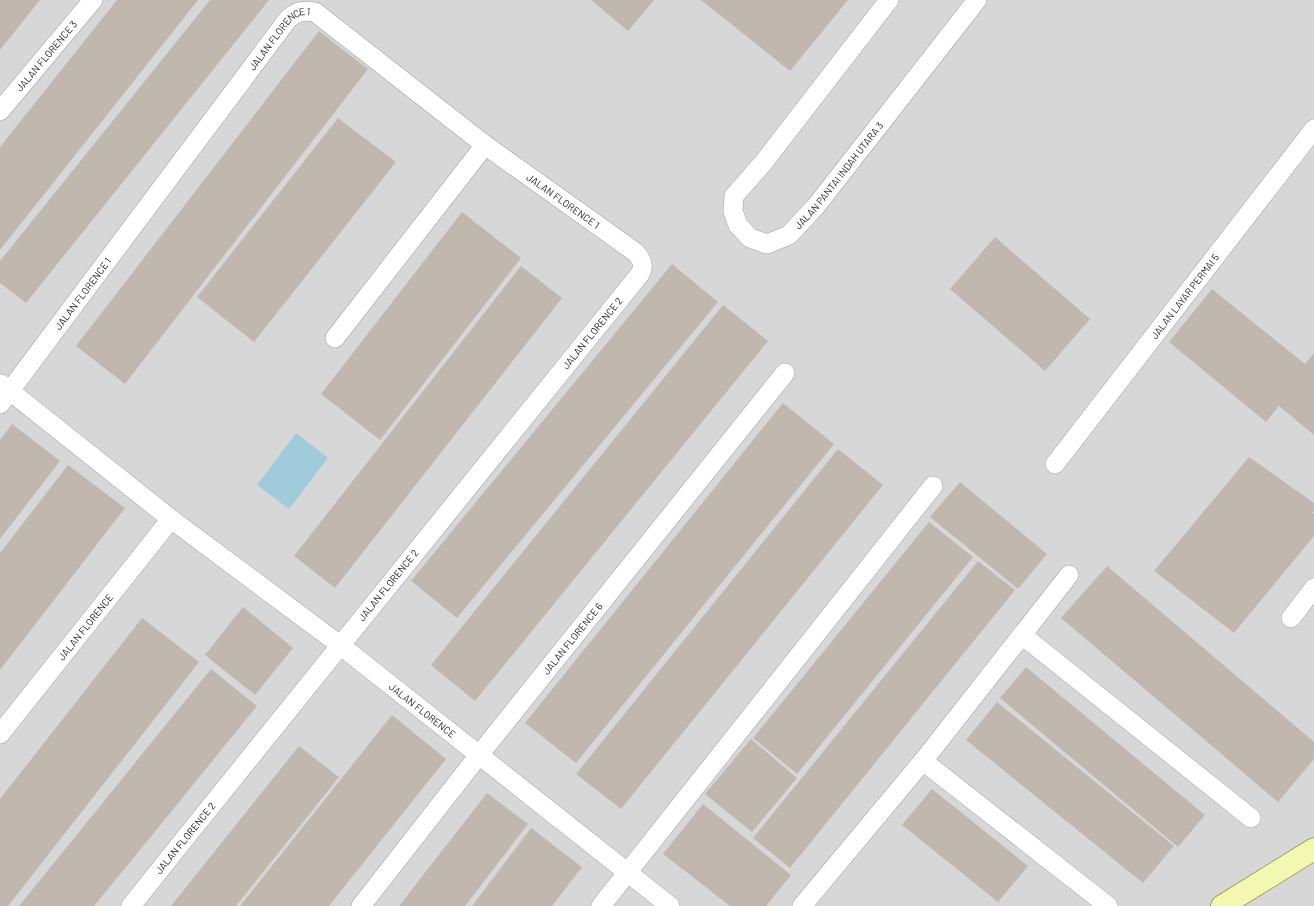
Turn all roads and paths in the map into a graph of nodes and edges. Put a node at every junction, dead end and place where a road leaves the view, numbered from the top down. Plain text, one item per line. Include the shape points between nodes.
1 (93, 0) edge
2 (889, 0) edge
3 (977, 0) edge
4 (0, 111) edge
5 (1314, 129) edge
6 (485, 145) junction
7 (643, 264) joint
8 (335, 338) dead end
9 (785, 373) dead end
10 (3, 393) edge
11 (1055, 464) dead end
12 (933, 486) dead end
13 (171, 519) junction
14 (1069, 575) dead end
15 (1314, 588) edge
16 (1291, 618) dead end
17 (1022, 635) junction
18 (340, 645) junction
19 (0, 734) edge
20 (479, 755) junction
21 (924, 761) junction
22 (1251, 818) dead end
23 (1314, 849) edge
24 (628, 872) junction
25 (131, 906) edge
26 (361, 906) edge
27 (601, 906) edge
28 (670, 906) edge
29 (802, 906) edge
30 (1108, 906) edge
31 (1222, 906) edge

1 - 4 street, JALAN FLORENCE 3
2 - 3 street, JALAN PANTAI INDAH UTARA 3 via 734,196 733,211 738,225 750,238 767,244 789,235 816,206
5 - 11 street, JALAN LAYAR PERMAI 5
6 - 7 street, JALAN FLORENCE 1 via 635,252
6 - 8 street
6 - 10 street, JALAN FLORENCE 1 via 315,12 303,10 294,13
7 - 18 street, JALAN FLORENCE 2 via 640,274
9 - 20 street, JALAN FLORENCE 6
10 - 13 street, JALAN FLORENCE
12 - 24 street
13 - 18 street, JALAN FLORENCE
13 - 19 street, JALAN FLORENCE
14 - 17 street
15 - 16 street
17 - 21 street
17 - 22 street
18 - 20 street, JALAN FLORENCE
18 - 25 street, JALAN FLORENCE 2
20 - 24 street, JALAN FLORENCE
20 - 26 street, JALAN FLORENCE 6
21 - 29 street
21 - 30 street
23 - 31 street
24 - 27 street
24 - 28 street, JALAN FLORENCE

